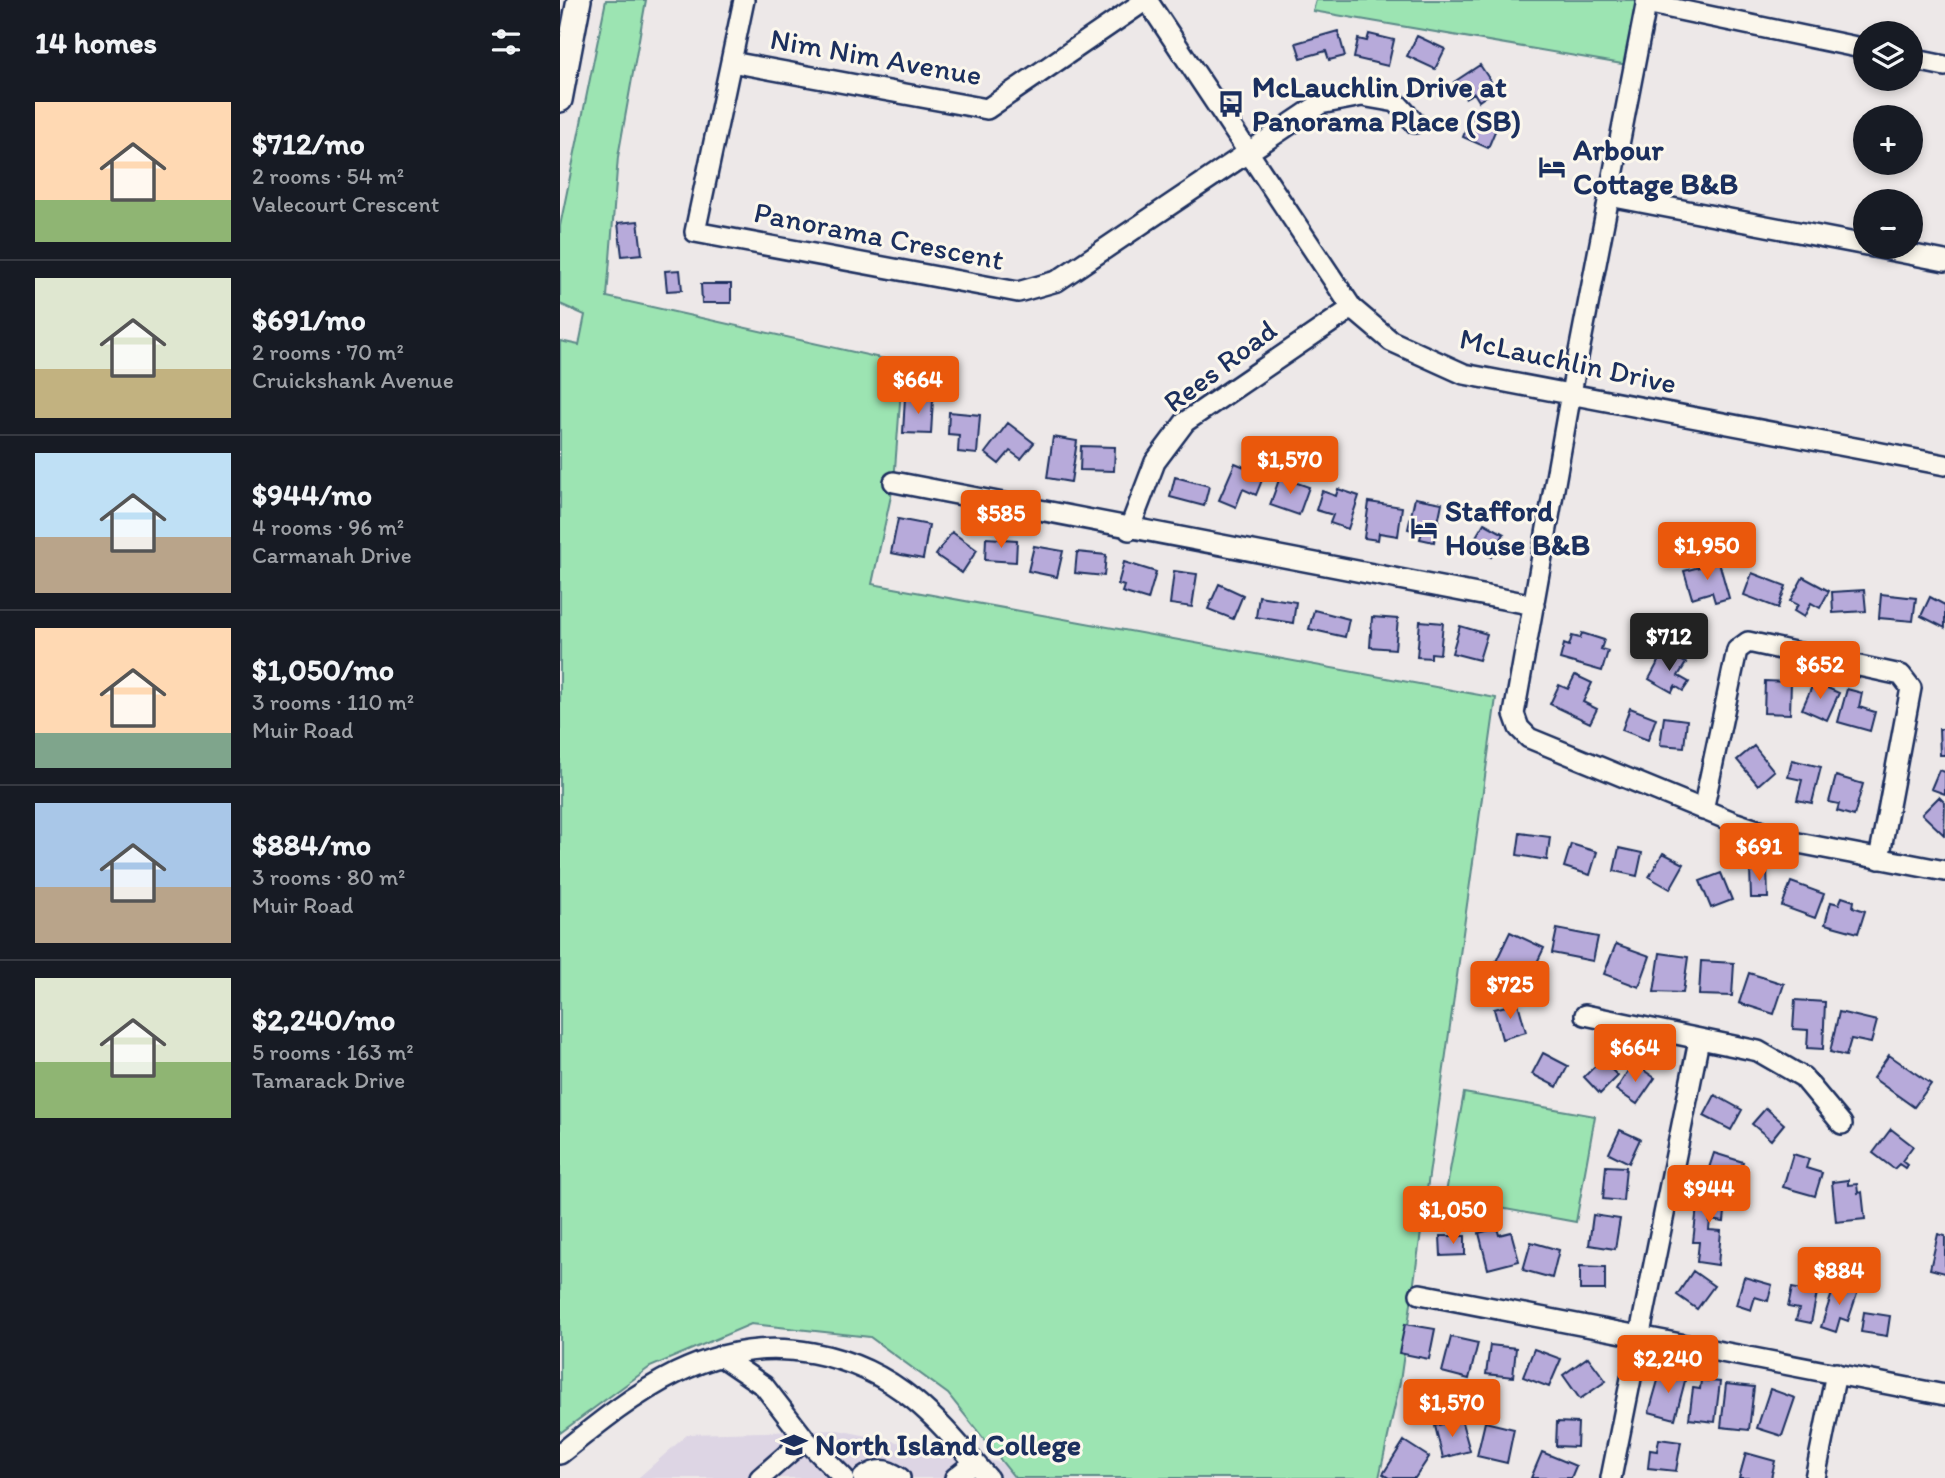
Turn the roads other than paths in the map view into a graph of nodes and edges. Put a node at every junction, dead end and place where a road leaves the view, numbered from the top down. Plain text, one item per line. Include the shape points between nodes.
1 (579, 0) edge
2 (744, 0) edge
3 (1146, 0) edge
4 (1646, 2) edge
5 (1853, 46) edge
6 (1923, 61) edge
7 (731, 62) junction
8 (1945, 66) edge
9 (560, 100) edge
10 (1415, 123) dead end
11 (1248, 152) junction
12 (1609, 196) junction
13 (1853, 243) edge
14 (1923, 257) edge
15 (1945, 261) edge
16 (1352, 308) junction
17 (1571, 393) junction
18 (1945, 465) edge
19 (894, 482) dead end
20 (1129, 530) junction
21 (1534, 605) junction
22 (1703, 810) junction
23 (1879, 859) junction
24 (1945, 872) edge
25 (1585, 1015) dead end
26 (1699, 1040) junction
27 (1842, 1124) dead end
28 (1420, 1294) dead end
29 (1637, 1336) junction
30 (720, 1356) junction
31 (1836, 1373) junction
32 (1945, 1395) edge
33 (805, 1439) junction
34 (560, 1454) edge
35 (974, 1463) junction
36 (760, 1478) edge
37 (844, 1478) edge
38 (863, 1478) edge
39 (900, 1478) edge
40 (955, 1478) edge
41 (988, 1478) edge
42 (1611, 1478) edge
43 (1815, 1478) edge

1 - 9 main road
2 - 7 street, Panorama Crescent
3 - 7 street, Nim Nim Avenue via 986,109
3 - 11 street, McLauchlin Drive
4 - 5 street
4 - 12 street
6 - 8 street
7 - 11 street, Panorama Crescent via 695,232 1018,292 1057,281
10 - 11 street via 1396,102 1362,96 1320,104
11 - 16 street, McLauchlin Drive
12 - 13 street
12 - 17 street
14 - 15 street
16 - 17 street, McLauchlin Drive via 1391,341 1452,370
16 - 20 street, Rees Road via 1185,422 1155,462
17 - 18 street, McLauchlin Drive
17 - 21 street
19 - 20 street
20 - 21 street
21 - 22 street via 1514,714 1519,728 1530,738
22 - 23 street via 1793,842
22 - 23 street via 1737,650 1748,642 1901,675 1911,688
23 - 24 street
25 - 26 street
26 - 27 street via 1758,1051 1803,1077
26 - 29 street
28 - 29 street
29 - 31 street
29 - 42 street
30 - 33 street via 764,1386
30 - 34 street via 654,1386
30 - 35 street via 741,1349 787,1348 836,1358 877,1375 914,1400
31 - 32 street
31 - 43 street
33 - 36 street
33 - 37 street
35 - 40 street
35 - 41 street
38 - 39 street via 882,1469

